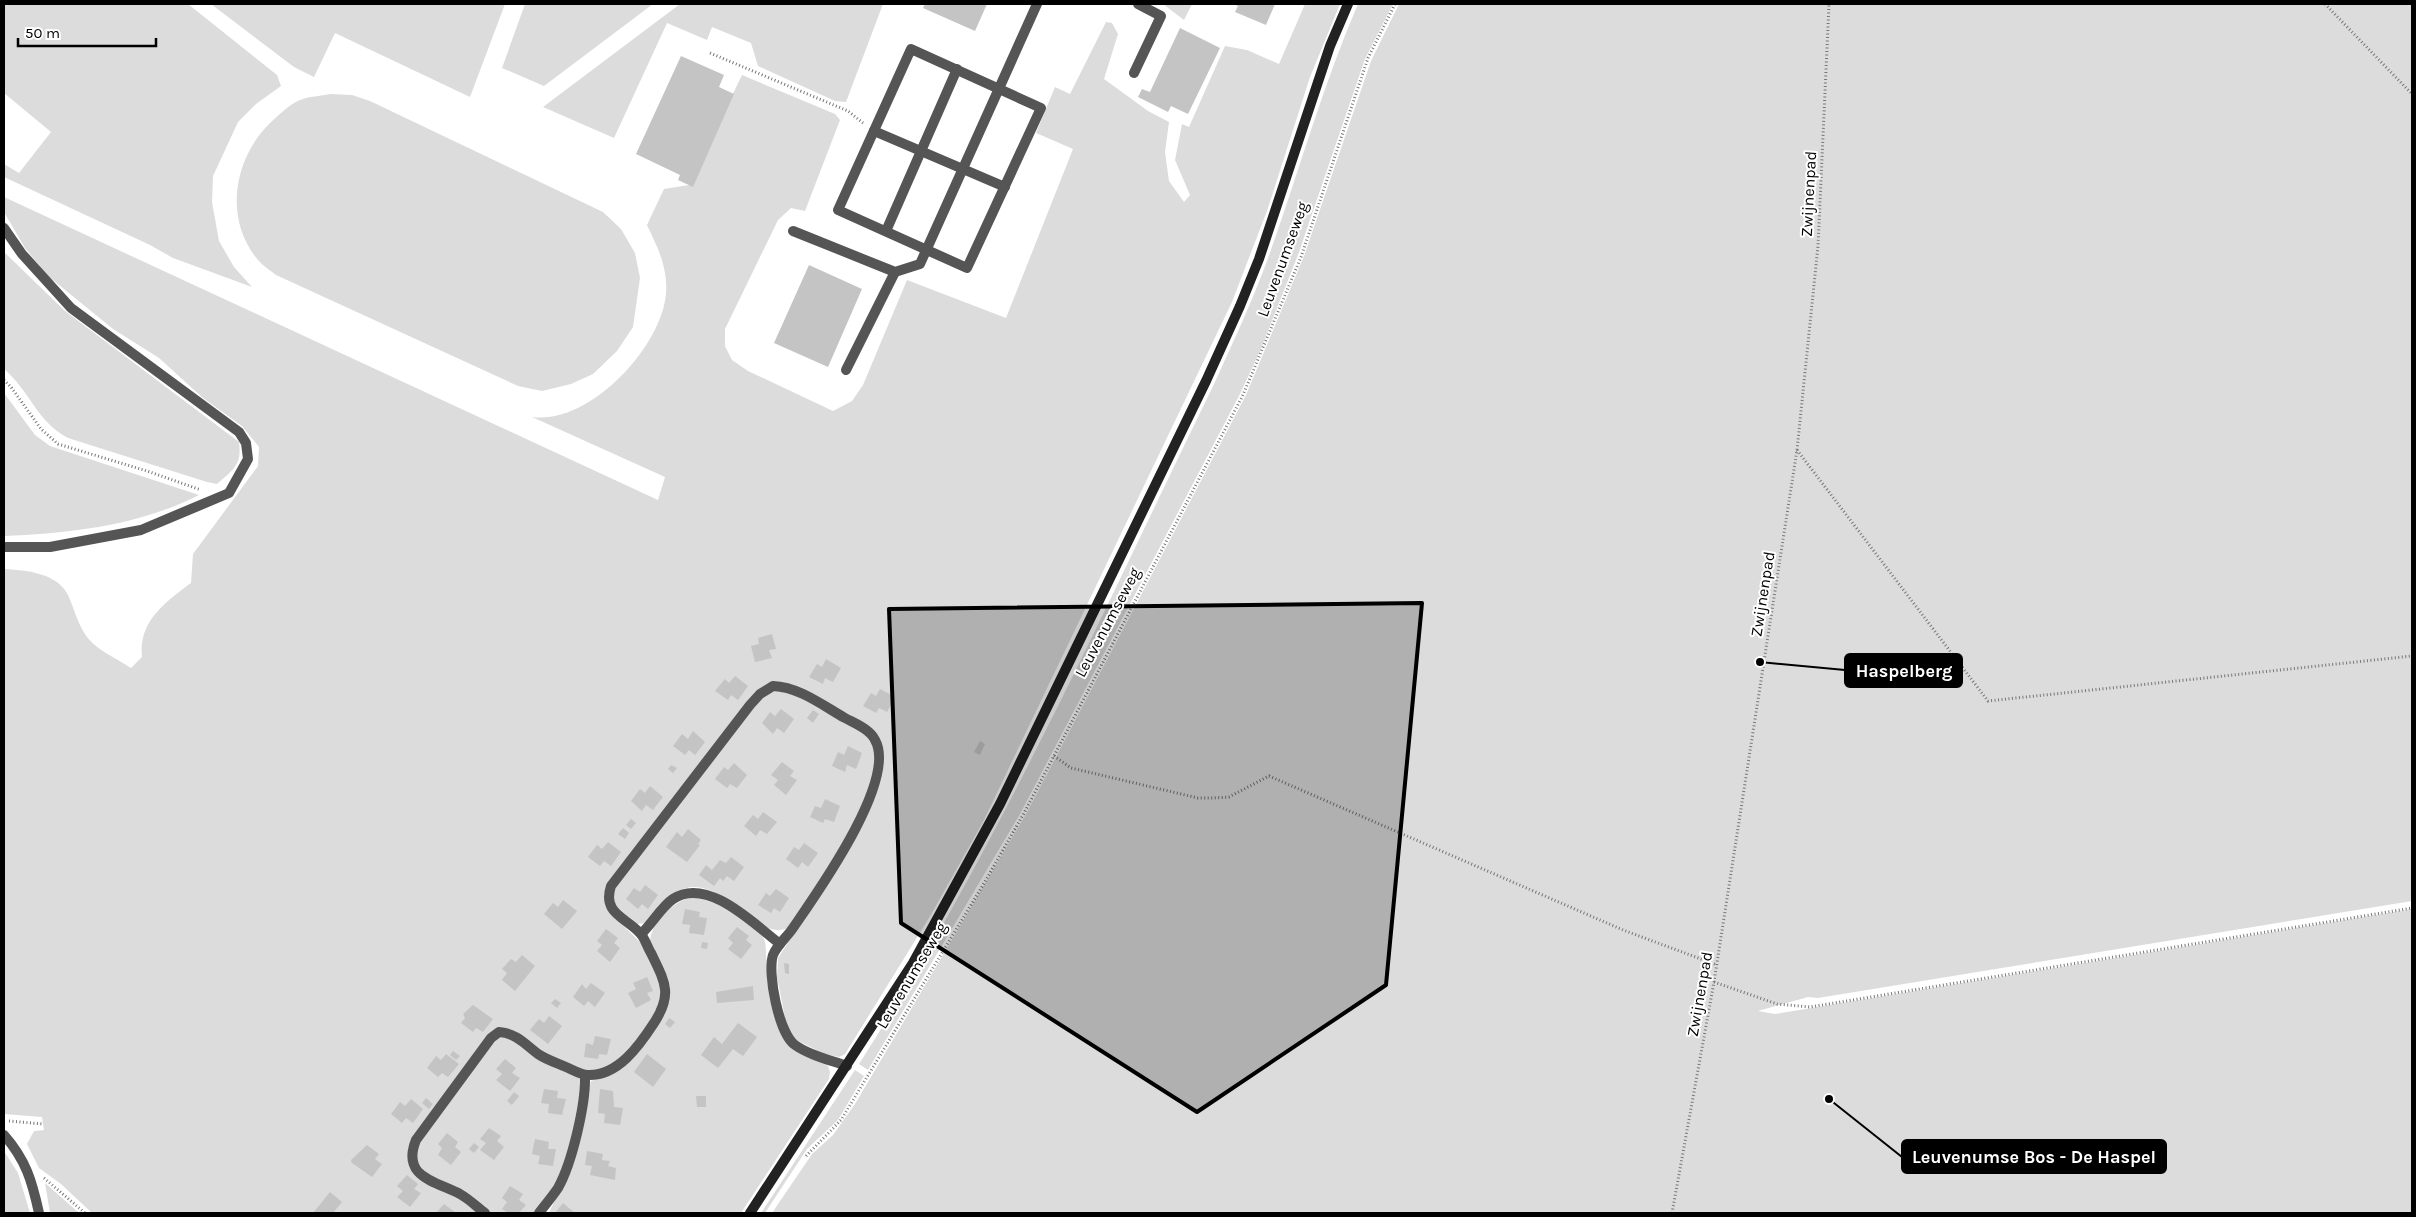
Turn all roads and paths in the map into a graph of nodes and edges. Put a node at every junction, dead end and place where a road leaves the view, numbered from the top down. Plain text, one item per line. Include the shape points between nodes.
1 (1037, 4) edge
2 (1138, 4) edge
3 (1348, 4) edge
4 (1396, 4) edge
5 (1829, 4) edge
6 (2325, 4) edge
7 (710, 53) dead end
8 (957, 70) junction
9 (1134, 73) dead end
10 (999, 88) junction
11 (2412, 94) edge
12 (874, 131) junction
13 (920, 151) junction
14 (963, 169) junction
15 (1005, 187) junction
16 (4, 228) edge
17 (793, 231) dead end
18 (886, 231) junction
19 (927, 249) junction
20 (895, 272) junction
21 (846, 370) dead end
22 (4, 380) edge
23 (1797, 450) junction
24 (220, 496) junction
25 (4, 547) edge
26 (2412, 656) edge
27 (1054, 756) junction
28 (2412, 908) edge
29 (642, 934) junction
30 (780, 944) junction
31 (1717, 965) junction
32 (1714, 982) junction
33 (847, 1066) junction
34 (585, 1075) junction
35 (4, 1121) edge
36 (43, 1124) dead end
37 (4, 1135) edge
38 (804, 1160) dead end
39 (27, 1168) junction
40 (39, 1213) edge
41 (85, 1213) edge
42 (485, 1213) edge
43 (539, 1213) edge
44 (750, 1213) edge
45 (1672, 1213) edge

1 - 10 street
2 - 9 street via 1161,16
3 - 33 main road, Leuvenumseweg via 1330,46 1259,259 1206,381 1000,804 913,963
4 - 27 path, Leuvenumseweg via 1368,58 1301,257 1243,395
5 - 23 path, Zwijnenpad via 1818,246
6 - 11 path
7 - 12 path via 848,111
8 - 10 street
8 - 12 street via 911,49
8 - 13 street
10 - 14 street
10 - 15 street via 1041,108
12 - 13 street
12 - 18 street via 838,210
13 - 14 street
13 - 18 street
14 - 15 street
14 - 19 street
15 - 19 street via 968,268
16 - 24 street via 22,254 71,308 238,432 246,443 248,459 229,493
17 - 20 street
18 - 19 street
19 - 20 street via 920,264
20 - 21 street
22 - 24 path via 41,428 58,444
23 - 26 path via 1988,701
23 - 31 path, Zwijnenpad
24 - 25 street via 141,530 50,547
27 - 31 path via 1071,768 1198,798 1229,797 1269,776 1623,930
27 - 38 path, Leuvenumseweg via 982,885 854,1100 830,1133
28 - 32 path via 1810,1007 1777,1004
29 - 30 street via 670,901 691,893 720,900
29 - 30 street via 612,910 607,896 611,886 750,705 773,686 798,691 862,727 875,739 879,753 876,781 865,810 836,864 789,936
29 - 34 street via 662,975 666,1000 642,1040 620,1064 609,1071
30 - 33 street via 773,956 772,978 784,1030 794,1044
31 - 32 path, Zwijnenpad
32 - 45 path, Zwijnenpad
33 - 44 main road, Leuvenumseweg
34 - 42 street via 540,1055 515,1036 499,1032 491,1038 416,1140 411,1157 421,1174 461,1195
34 - 43 street via 568,1164 558,1188
35 - 36 path
37 - 39 street
39 - 40 street
39 - 41 path via 52,1182

